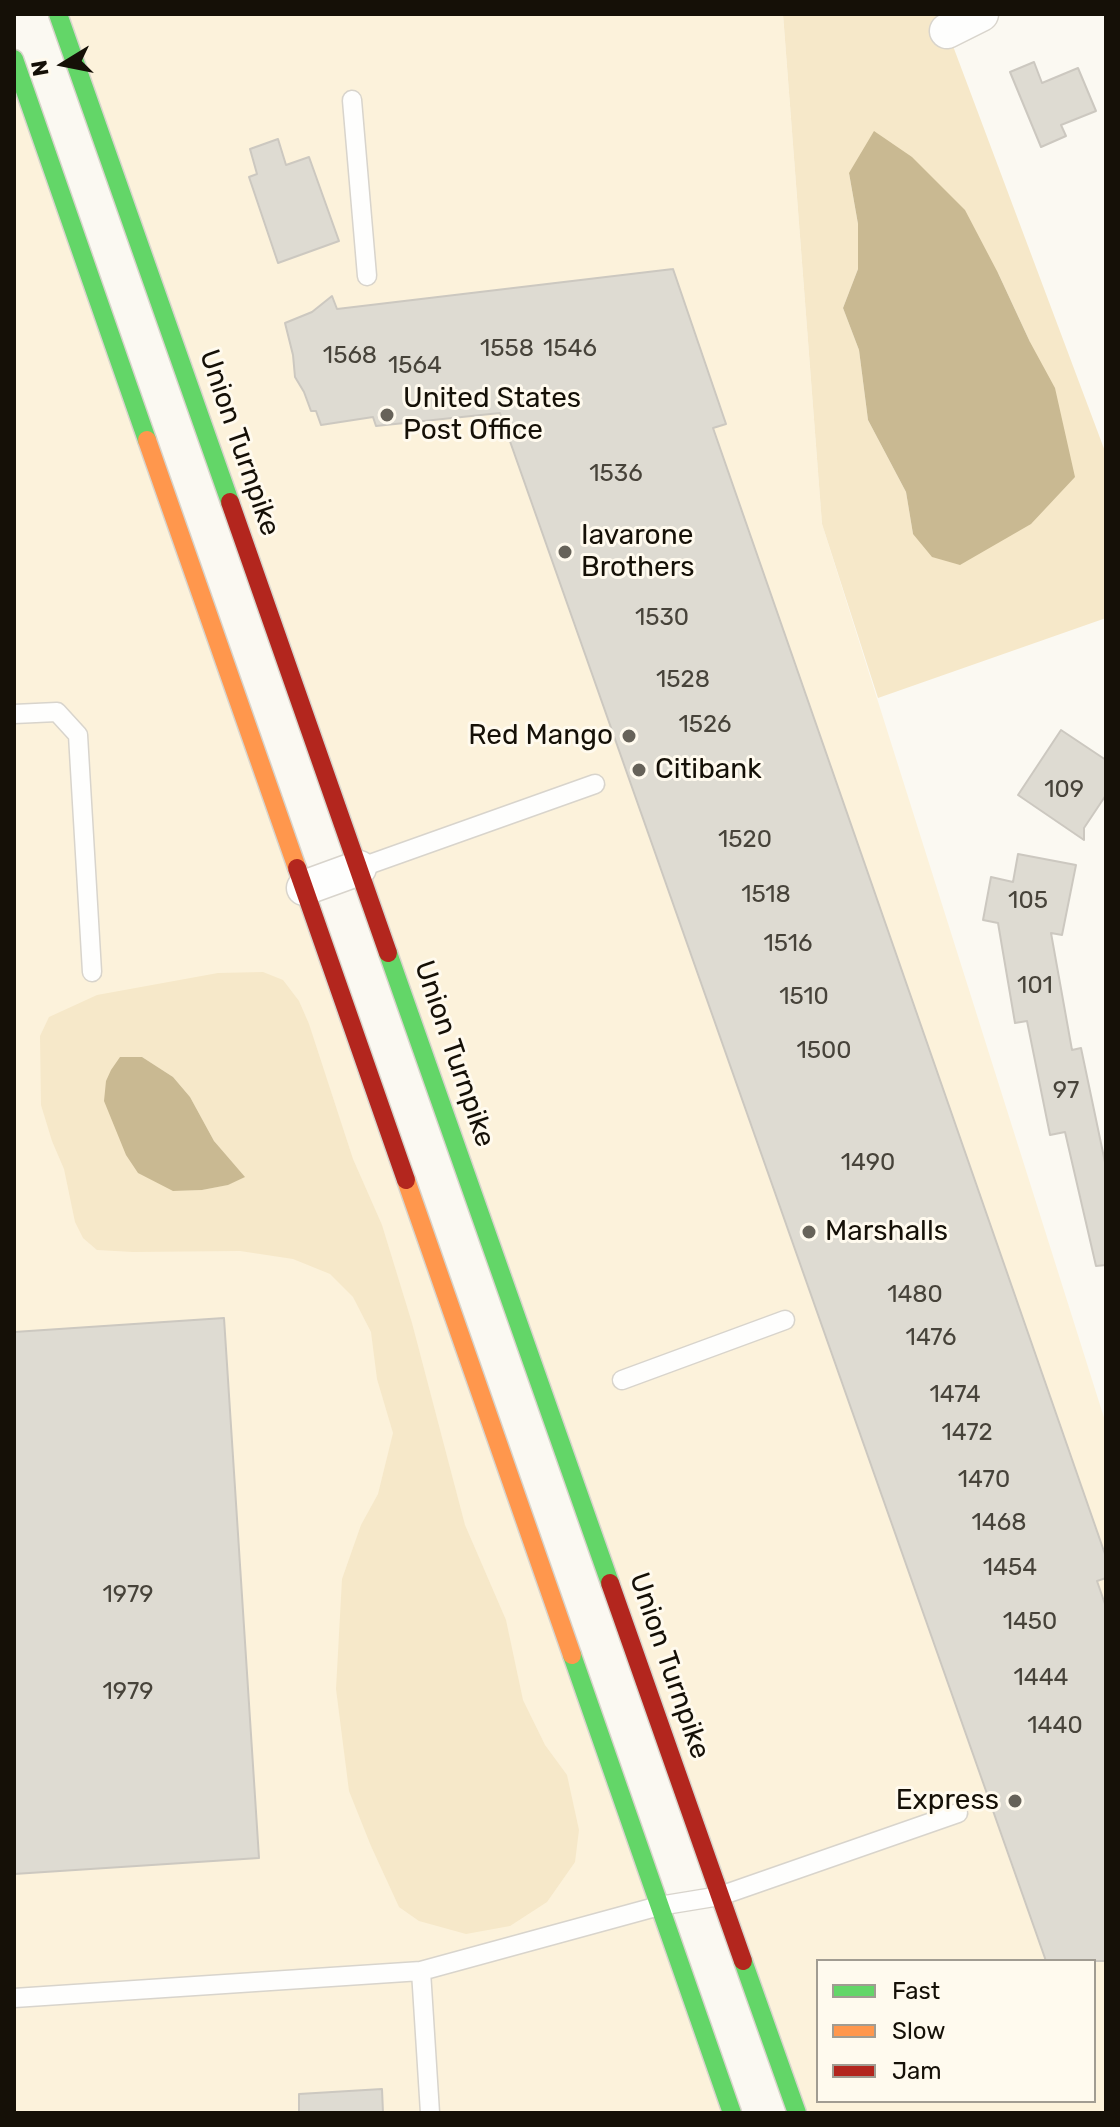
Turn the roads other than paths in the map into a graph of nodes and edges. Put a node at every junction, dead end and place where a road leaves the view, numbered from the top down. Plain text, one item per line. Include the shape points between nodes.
1 (58, 14) edge
2 (981, 14) edge
3 (947, 31) dead end
4 (14, 59) edge
5 (352, 100) dead end
6 (367, 276) dead end
7 (14, 714) edge
8 (595, 784) dead end
9 (359, 868) junction
10 (304, 888) junction
11 (92, 972) dead end
12 (785, 1320) dead end
13 (622, 1380) dead end
14 (958, 1813) dead end
15 (720, 1896) junction
16 (659, 1906) junction
17 (421, 1971) junction
18 (14, 1998) edge
19 (430, 2113) edge
20 (732, 2113) edge
21 (797, 2113) edge

1 - 9 main road, Union Turnpike
2 - 3 street
4 - 10 main road
5 - 6 lane
7 - 11 lane via 57,712 78,735
8 - 9 lane
9 - 10 street
9 - 15 main road, Union Turnpike
10 - 16 main road
12 - 13 lane
14 - 15 lane
15 - 16 lane
15 - 21 main road, Union Turnpike
16 - 17 lane
16 - 20 main road
17 - 18 lane
17 - 19 lane

